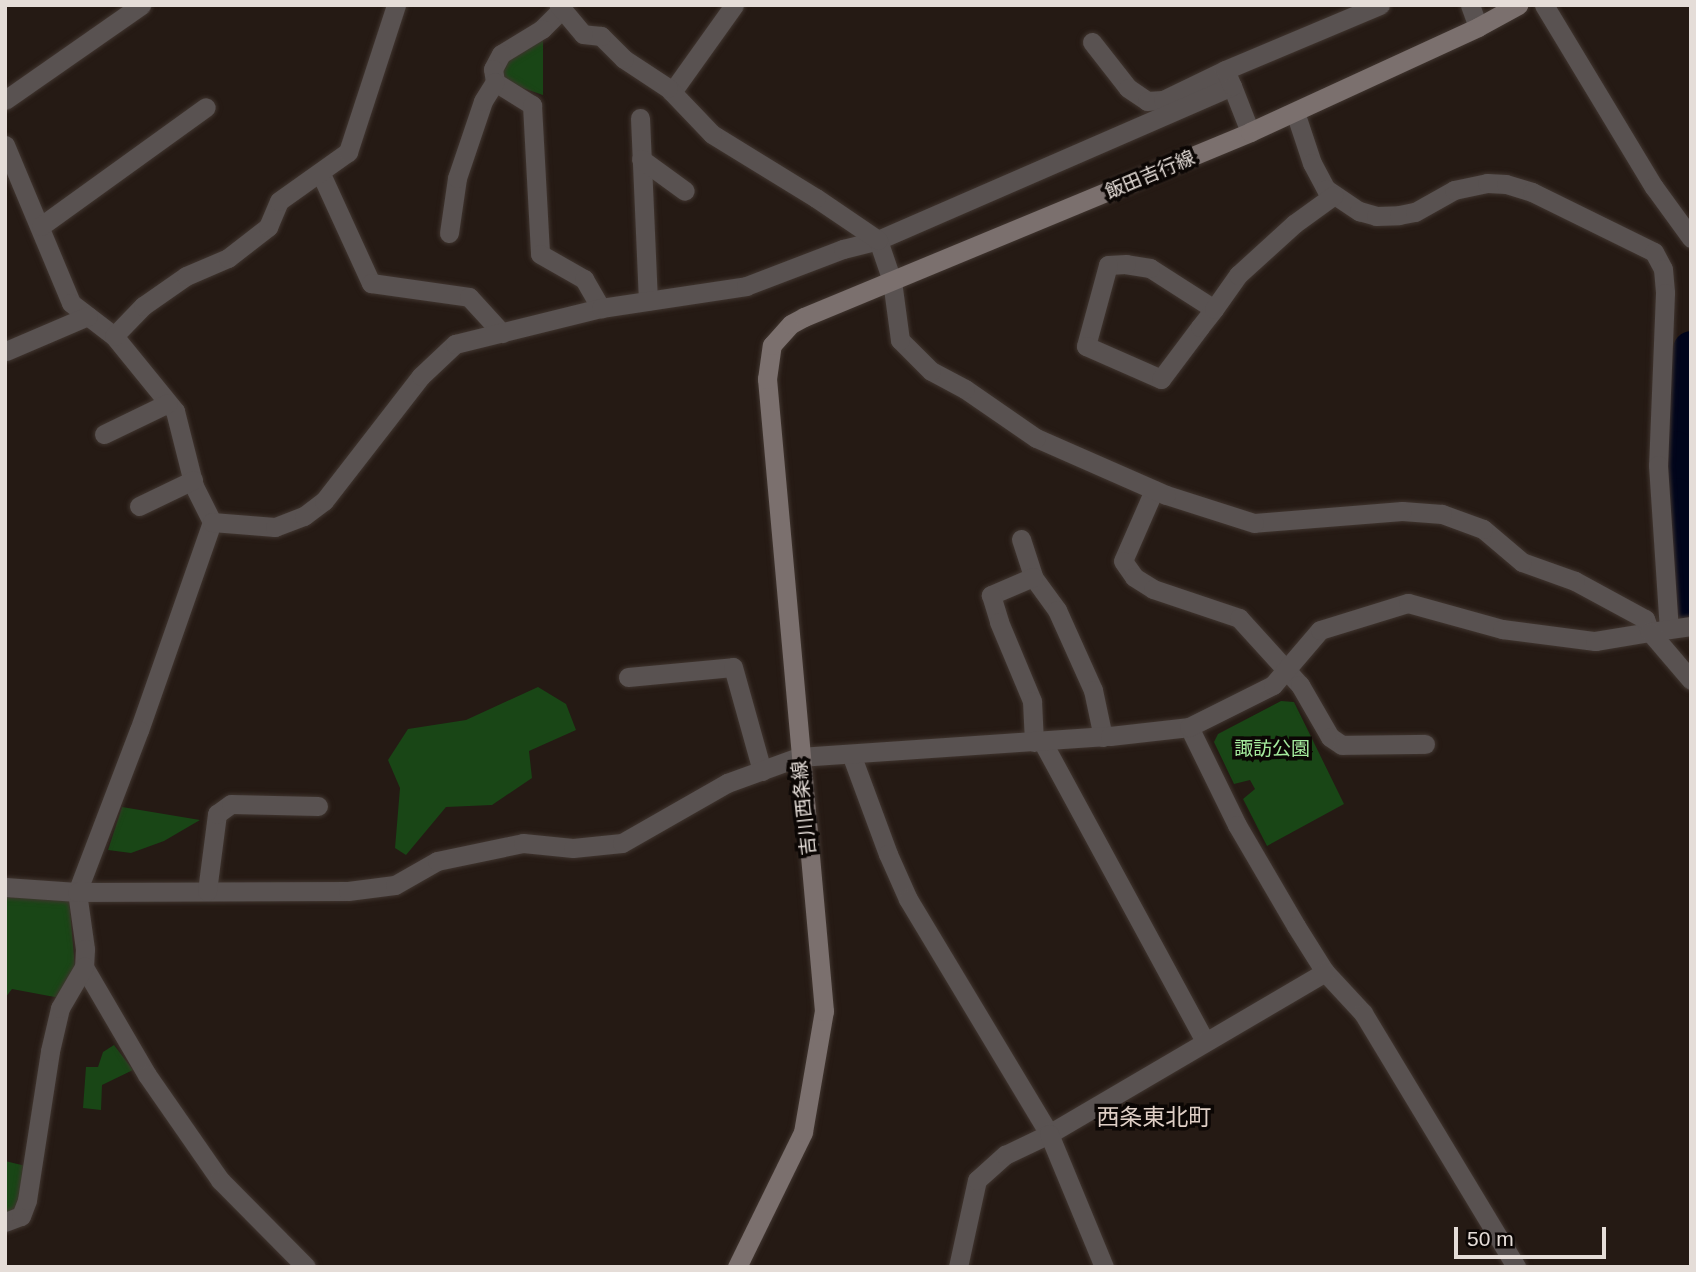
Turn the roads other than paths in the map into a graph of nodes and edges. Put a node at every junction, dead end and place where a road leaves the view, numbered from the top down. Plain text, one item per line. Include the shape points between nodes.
1 (141, 5) edge
2 (396, 5) edge
3 (734, 5) edge
4 (1380, 5) edge
5 (1470, 5) edge
6 (1518, 5) edge
7 (1544, 5) edge
8 (560, 8) edge
9 (1478, 27) junction
10 (1092, 42) dead end
11 (1228, 78) junction
12 (495, 82) junction
13 (672, 92) junction
14 (5, 100) edge
15 (206, 107) dead end
16 (1295, 112) junction
17 (640, 118) dead end
18 (1250, 132) junction
19 (5, 145) edge
20 (641, 159) junction
21 (321, 174) junction
22 (685, 191) dead end
23 (1334, 195) junction
24 (41, 226) junction
25 (449, 233) dead end
26 (1690, 237) edge
27 (878, 240) junction
28 (892, 281) junction
29 (648, 301) junction
30 (601, 308) junction
31 (1214, 309) junction
32 (88, 316) junction
33 (502, 333) junction
34 (779, 335) joint
35 (114, 336) junction
36 (6, 351) edge
37 (168, 403) junction
38 (104, 434) dead end
39 (193, 480) junction
40 (1154, 490) junction
41 (139, 506) dead end
42 (212, 522) junction
43 (1021, 540) dead end
44 (1033, 577) junction
45 (1691, 626) edge
46 (1660, 630) junction
47 (1285, 670) junction
48 (628, 677) dead end
49 (1691, 680) edge
50 (1189, 727) junction
51 (1103, 737) junction
52 (1038, 741) junction
53 (1425, 744) dead end
54 (851, 754) junction
55 (799, 757) junction
56 (762, 771) junction
57 (318, 806) dead end
58 (5, 887) edge
59 (206, 891) junction
60 (77, 892) junction
61 (84, 967) junction
62 (1325, 972) junction
63 (1205, 1041) junction
64 (1049, 1134) junction
65 (5, 1222) edge
66 (306, 1267) edge
67 (737, 1267) edge
68 (958, 1267) edge
69 (1104, 1267) edge
70 (1516, 1267) edge

1 - 14 street
2 - 21 street via 348,152
3 - 13 street
4 - 11 street
5 - 9 street
6 - 9 main road, 飯田吉行線
7 - 26 street via 1654,187
8 - 12 street via 542,29 501,54 493,69
8 - 13 street via 583,34 601,36 624,59
9 - 16 main road, 飯田吉行線
10 - 11 street via 1128,88 1147,101
11 - 18 street
11 - 27 street
12 - 25 street via 457,178
12 - 30 street via 532,105 540,254 584,279
13 - 27 street via 712,134
15 - 24 street
16 - 18 main road, 飯田吉行線
16 - 23 street via 1312,163
17 - 20 street
18 - 28 main road, 飯田吉行線
19 - 24 street
20 - 22 street
20 - 29 street
21 - 33 street via 371,283 469,297
21 - 35 street via 279,201 268,227 228,258 186,276 143,306
23 - 31 street via 1238,275
23 - 46 street via 1359,211 1399,215 1415,212 1454,190 1506,184 1532,192 1654,252 1663,269 1665,293 1658,465
24 - 32 street via 71,303
27 - 28 street
27 - 29 street via 746,286
28 - 34 main road, 飯田吉行線 via 804,317
28 - 40 street via 900,340 931,371 1036,438
29 - 30 street
30 - 33 street
31 - 31 street via 1161,379 1086,346 1108,265 1150,268
32 - 35 street
32 - 36 street
33 - 42 street via 455,344 433,362 324,501 304,516 275,527
34 - 55 main road, 吉川西条線 via 769,356 767,379
35 - 37 street
37 - 38 street
37 - 39 street via 175,411
39 - 41 street
39 - 42 street
40 - 46 street via 1254,523 1402,511 1442,514 1483,529 1522,562 1575,581
40 - 47 street via 1123,561 1134,577 1153,589 1239,618
42 - 60 street
43 - 44 street
44 - 51 street via 1057,610 1093,691
44 - 52 street via 991,595 1032,701
45 - 46 street
46 - 47 street via 1595,641 1502,629 1408,603 1320,631
46 - 49 street
47 - 50 street via 1273,685
47 - 53 street via 1300,685 1330,737 1342,745
48 - 56 street via 733,667
50 - 51 street
50 - 62 street via 1237,825
51 - 52 street
52 - 54 street
52 - 63 street
54 - 55 street
54 - 64 street via 908,899
55 - 56 street
55 - 67 main road, 吉川西条線 via 824,1011 803,1132
56 - 59 street via 727,783 622,843 573,848 523,843 437,861 395,885 348,891
57 - 59 street via 231,804 217,814
58 - 60 street
59 - 60 street
60 - 61 street
61 - 65 street via 60,1008 27,1200 21,1216
61 - 66 street via 147,1074 220,1180
62 - 63 street
62 - 70 street via 1363,1013
63 - 64 street
64 - 68 street via 1005,1155 977,1180
64 - 69 street

